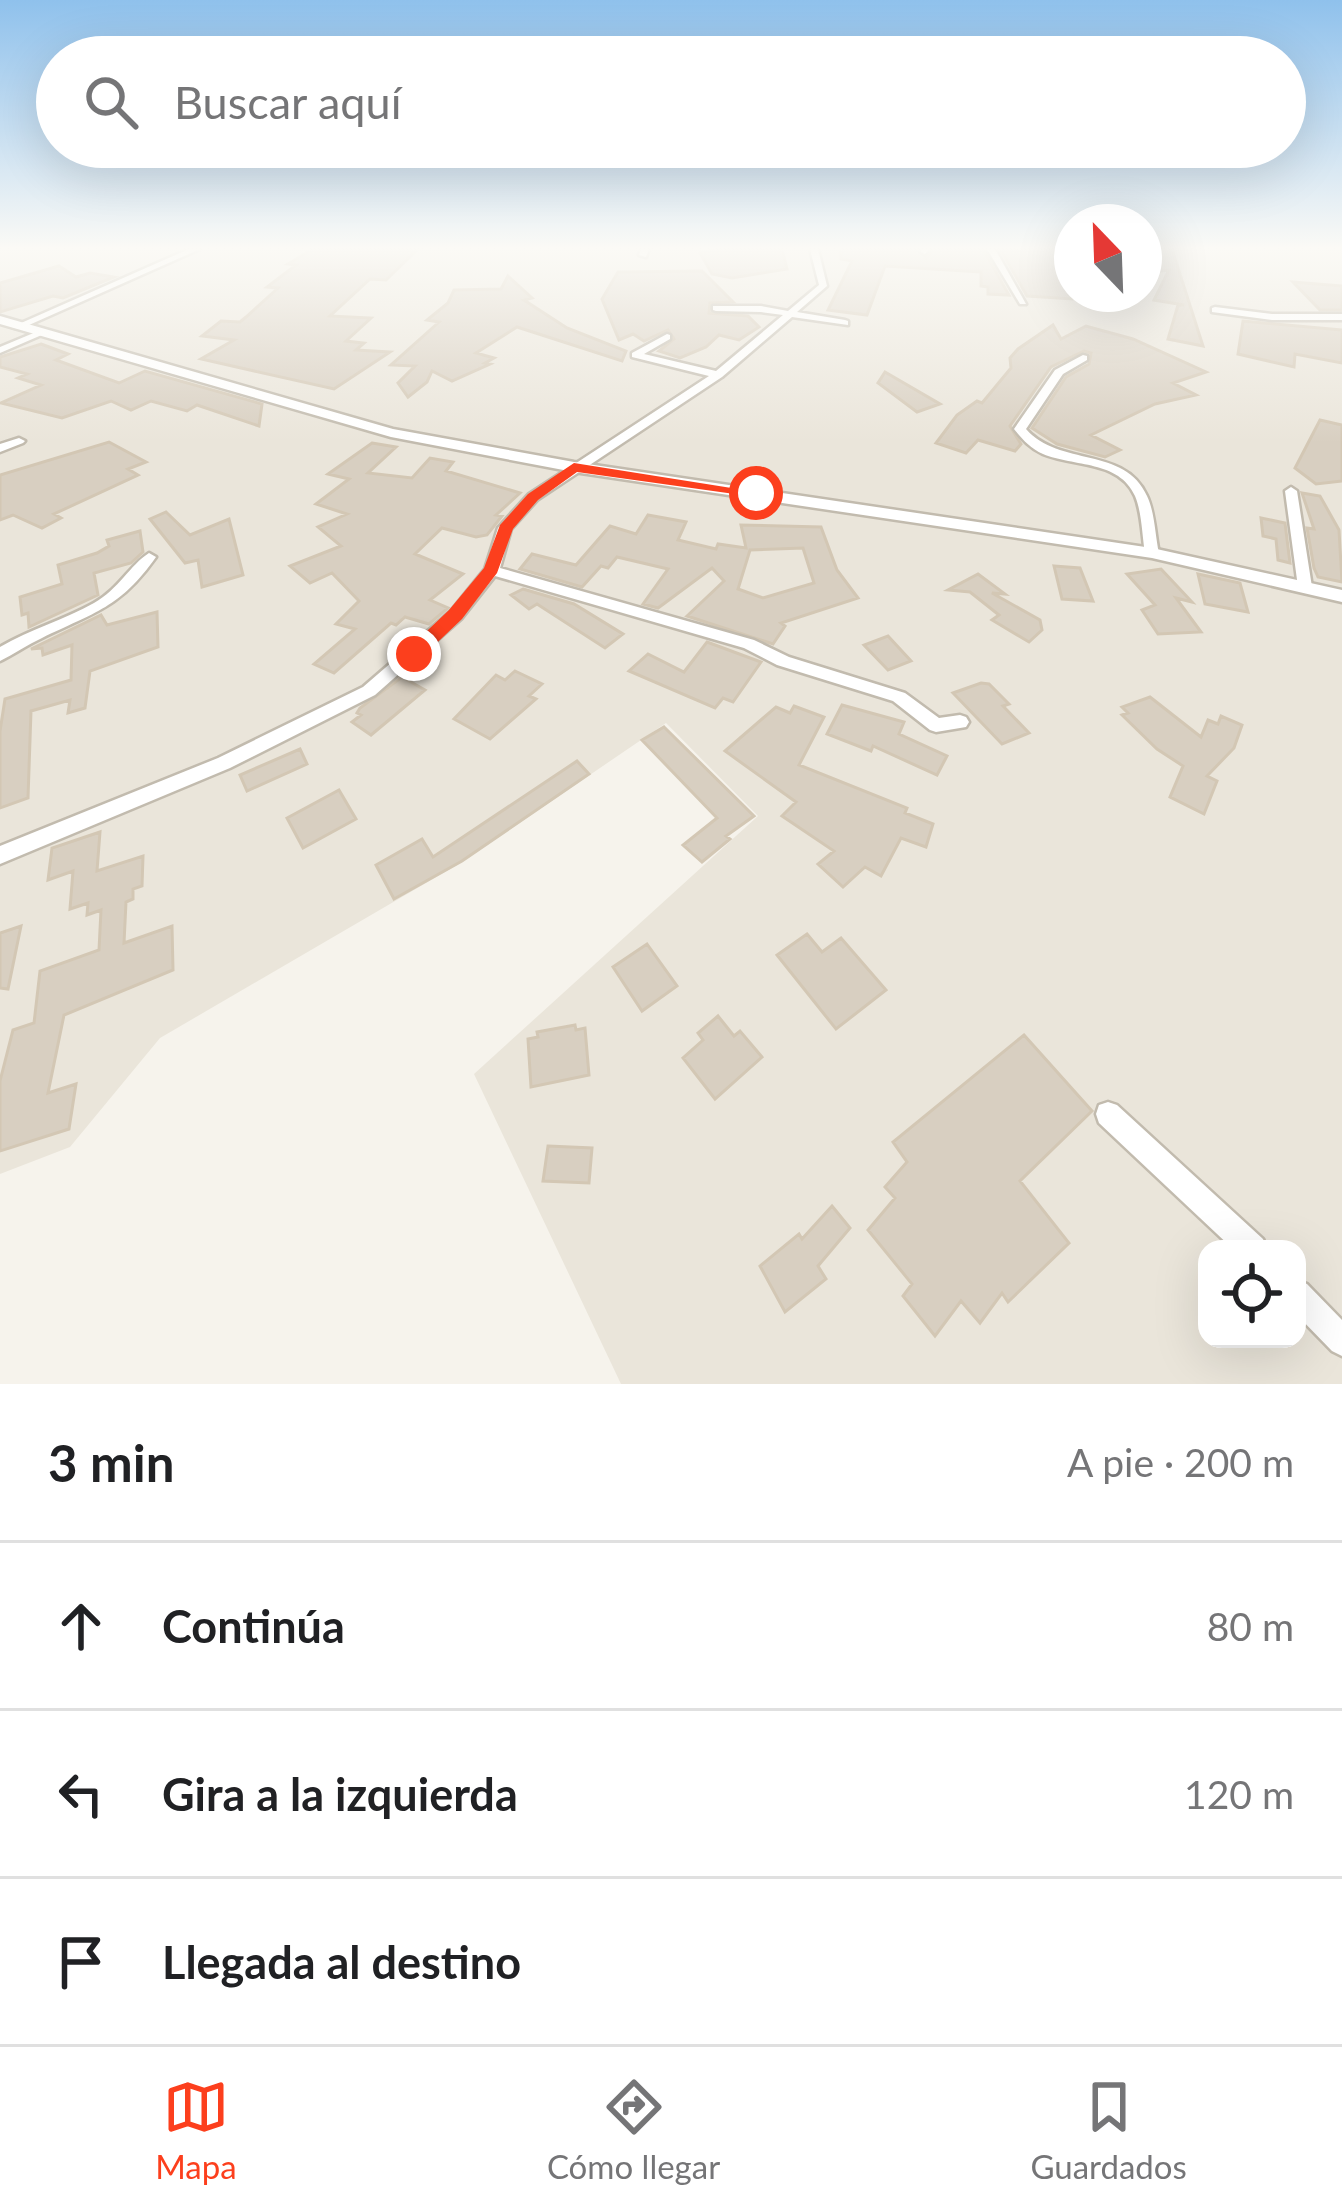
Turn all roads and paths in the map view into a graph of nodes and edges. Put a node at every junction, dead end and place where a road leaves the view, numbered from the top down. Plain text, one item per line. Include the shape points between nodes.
1 (48, 314) edge
2 (788, 314) edge
3 (793, 314) junction
4 (1280, 314) edge
5 (1342, 317) edge
6 (0, 320) edge
7 (845, 323) dead end
8 (17, 327) junction
9 (39, 334) junction
10 (668, 338) dead end
11 (0, 350) edge
12 (1083, 358) dead end
13 (718, 375) junction
14 (20, 441) dead end
15 (0, 448) edge
16 (574, 467) junction
17 (1291, 491) dead end
18 (1152, 553) junction
19 (149, 557) dead end
20 (491, 570) junction
21 (1305, 587) junction
22 (1342, 596) edge
23 (0, 655) edge
24 (960, 722) dead end
25 (0, 856) edge
26 (1108, 1114) dead end
27 (1243, 1240) edge
28 (1306, 1303) edge
29 (1342, 1341) edge

1 - 8 street
2 - 3 street
3 - 7 street
3 - 13 street
4 - 5 street
6 - 8 street
8 - 9 street
9 - 11 street
9 - 16 street via 368,427
10 - 13 street via 635,356
12 - 18 street via 1058,372 1020,429 1036,448 1099,463 1132,482
13 - 16 street
14 - 15 street
16 - 18 street
16 - 20 street via 505,528
17 - 21 street
18 - 21 street
19 - 23 street via 104,608
20 - 24 street via 749,644 899,697 936,725
20 - 25 street via 456,615 369,692
21 - 22 street
26 - 27 street
28 - 29 street

